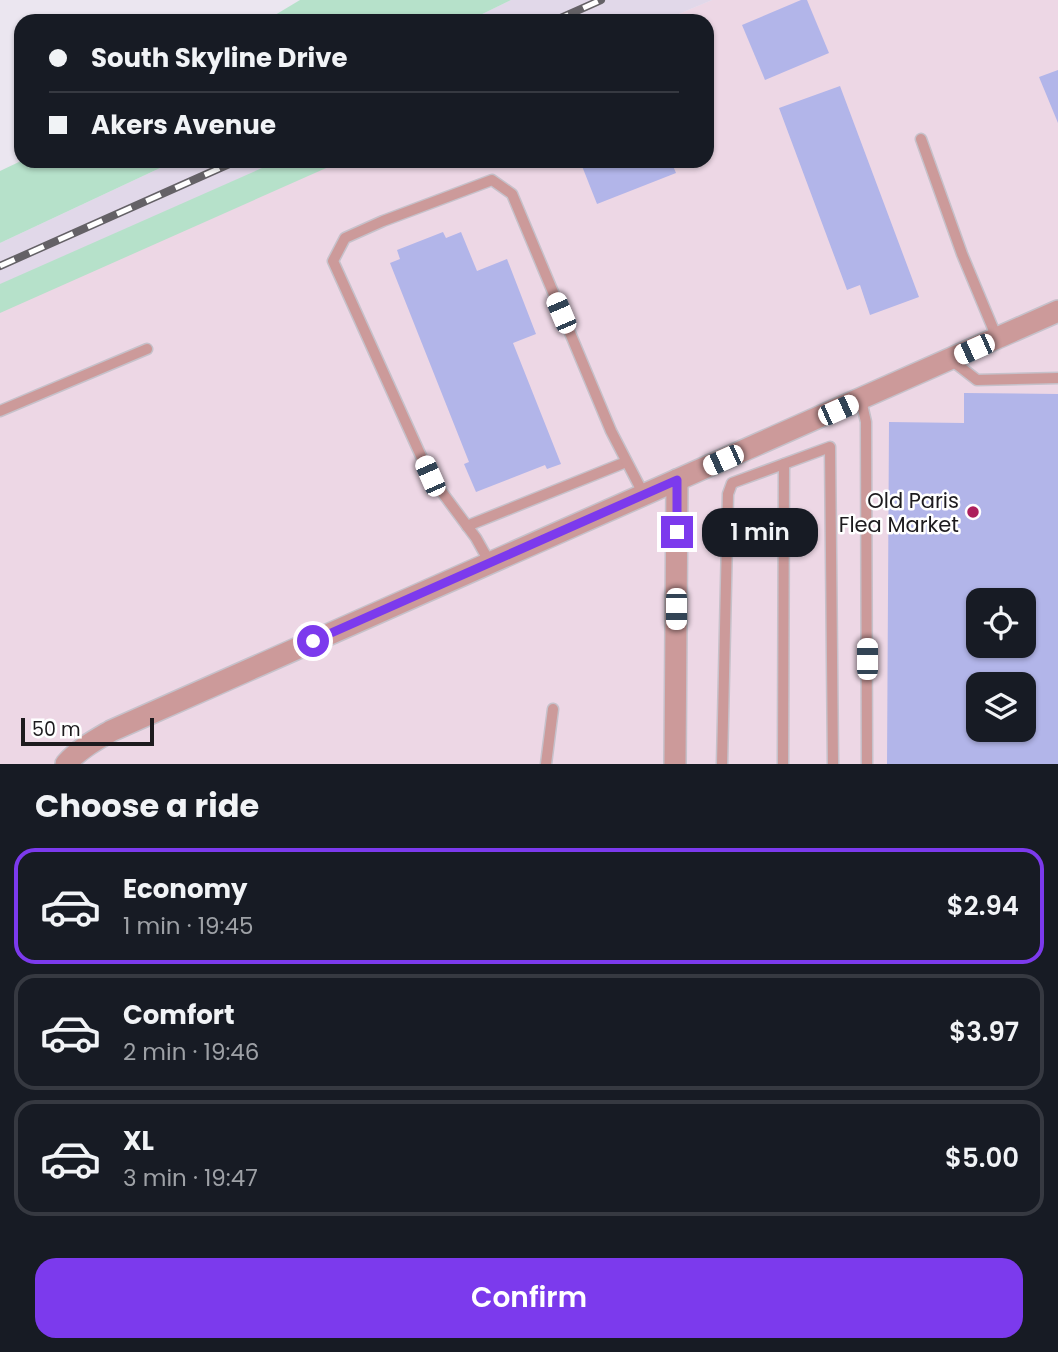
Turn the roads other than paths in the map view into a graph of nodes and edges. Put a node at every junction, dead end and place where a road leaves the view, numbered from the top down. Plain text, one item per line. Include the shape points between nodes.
1 (921, 139) dead end
2 (1058, 312) edge
3 (997, 338) junction
4 (146, 349) dead end
5 (950, 359) junction
6 (1058, 378) edge
7 (861, 400) junction
8 (0, 411) edge
9 (626, 462) junction
10 (784, 464) junction
11 (677, 480) junction
12 (644, 495) junction
13 (467, 526) junction
14 (490, 563) junction
15 (553, 709) dead end
16 (66, 764) edge
17 (547, 764) edge
18 (675, 764) edge
19 (722, 764) edge
20 (783, 764) edge
21 (834, 764) edge
22 (867, 764) edge

1 - 3 lane
2 - 3 street
3 - 5 street
4 - 8 lane
5 - 6 lane via 977,380
5 - 7 street
7 - 11 street
7 - 22 lane via 866,422
9 - 12 lane
9 - 13 lane
9 - 13 lane via 512,194 492,180 383,221 345,238 333,261 430,476
10 - 19 lane via 732,483 728,494
10 - 20 lane
10 - 21 lane via 830,447
11 - 12 street
11 - 18 street
12 - 14 street
13 - 14 lane
14 - 16 street via 111,731
15 - 17 lane

